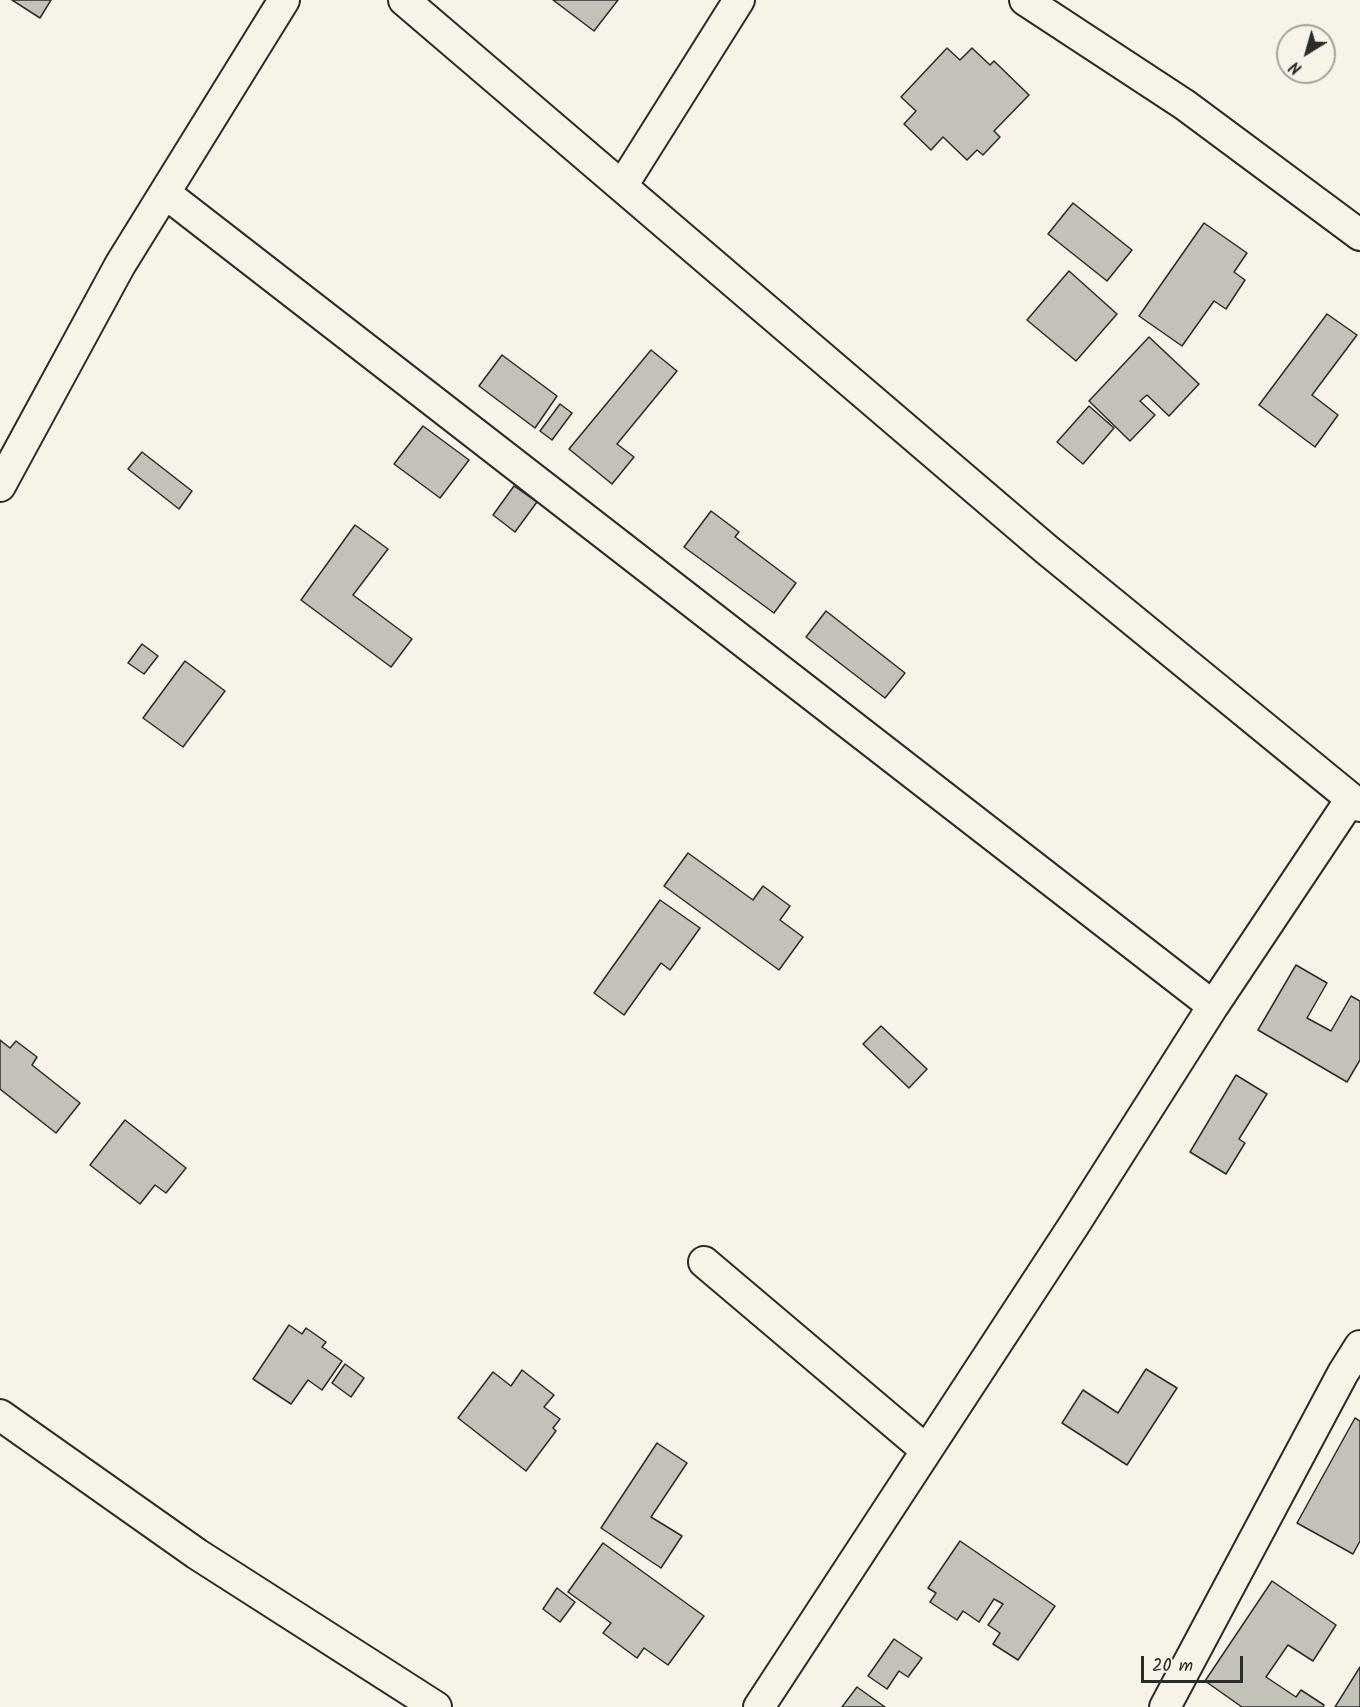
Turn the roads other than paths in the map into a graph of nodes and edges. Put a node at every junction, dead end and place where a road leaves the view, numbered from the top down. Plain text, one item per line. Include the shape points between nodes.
1 (284, 0) edge
2 (404, 0) edge
3 (739, 0) edge
4 (1025, 0) edge
5 (622, 186) junction
6 (165, 193) junction
7 (1360, 235) edge
8 (0, 486) edge
9 (1356, 803) edge
10 (1213, 1006) junction
11 (704, 1262) dead end
12 (1360, 1346) edge
13 (0, 1415) edge
14 (926, 1450) junction
15 (436, 1707) edge
16 (759, 1707) edge
17 (1165, 1707) edge

1 - 6 street
2 - 5 street
3 - 5 street
4 - 7 street via 1185,105
5 - 9 street via 1046,549
6 - 8 street via 120,265
6 - 10 street
9 - 10 street
10 - 14 street
11 - 14 street
12 - 17 street
13 - 15 street via 197,1554
14 - 16 street

